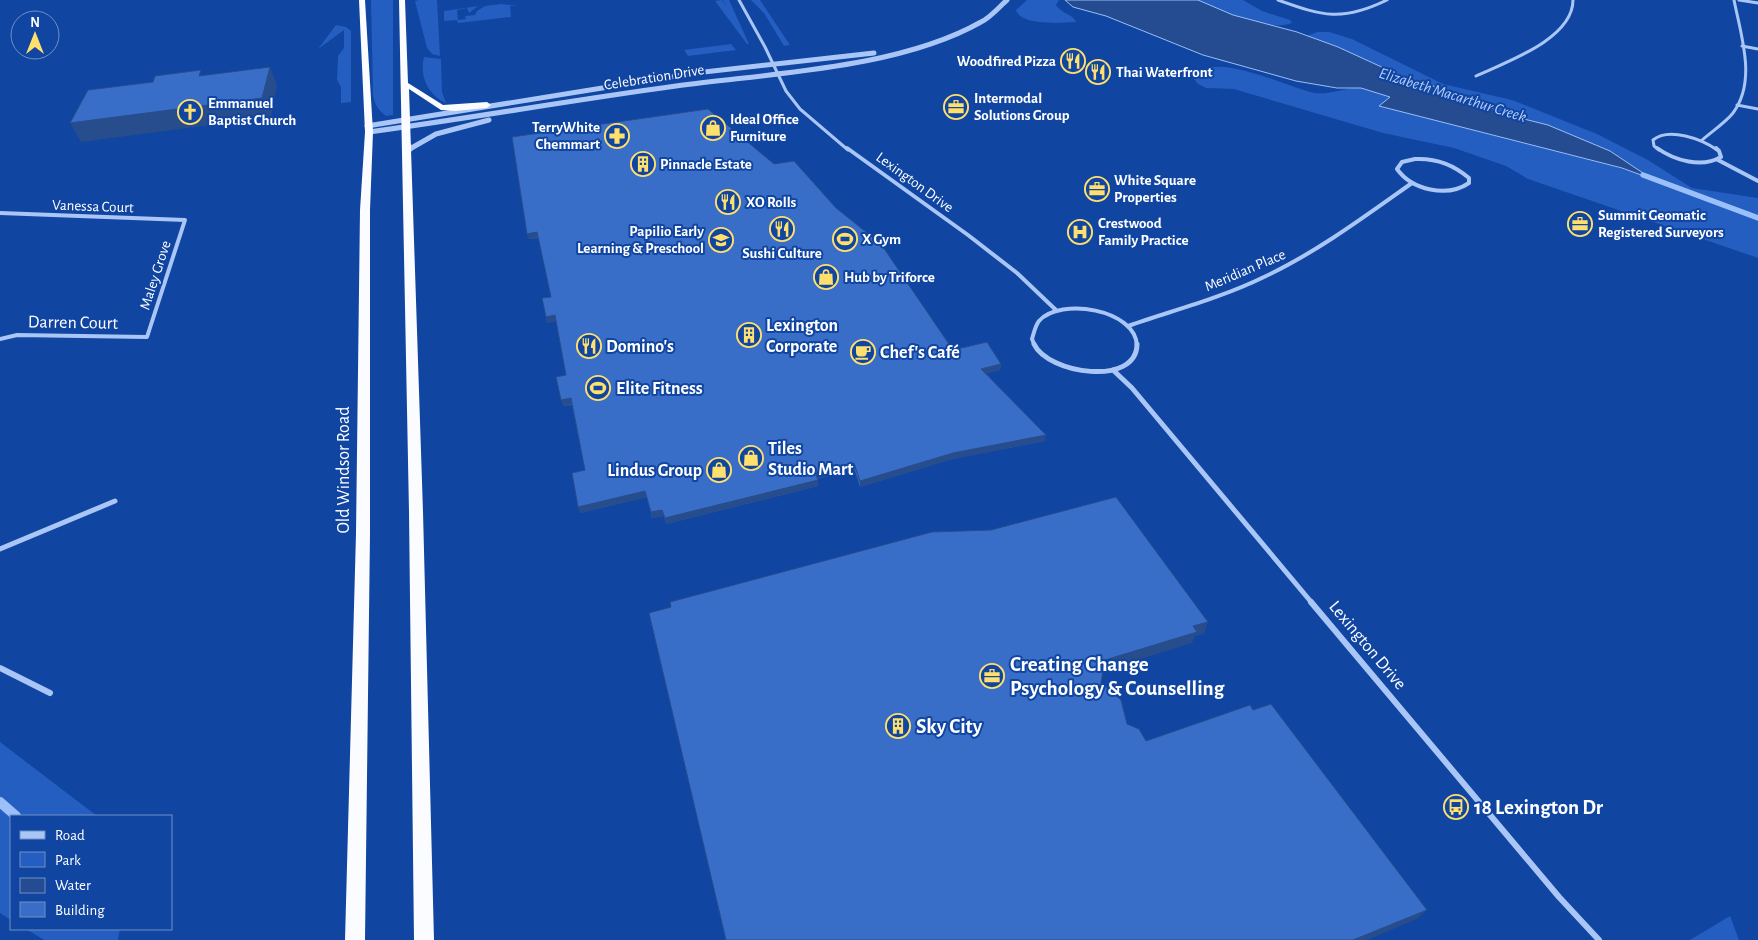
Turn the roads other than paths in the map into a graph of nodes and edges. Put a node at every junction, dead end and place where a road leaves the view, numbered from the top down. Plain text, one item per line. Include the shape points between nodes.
1 (362, 0) edge
2 (402, 0) edge
3 (738, 0) edge
4 (1007, 0) edge
5 (1278, 0) edge
6 (1387, 0) edge
7 (1573, 0) edge
8 (1734, 0) edge
9 (1739, 0) edge
10 (1758, 3) edge
11 (1742, 46) junction
12 (906, 49) junction
13 (1758, 49) edge
14 (773, 63) junction
15 (777, 74) junction
16 (1476, 76) dead end
17 (404, 84) junction
18 (487, 105) junction
19 (1736, 105) junction
20 (1758, 109) edge
21 (518, 112) junction
22 (405, 124) junction
23 (368, 129) junction
24 (1701, 141) junction
25 (407, 150) junction
26 (1718, 160) junction
27 (1758, 181) edge
28 (1412, 183) junction
29 (0, 213) edge
30 (185, 220) joint
31 (1057, 311) junction
32 (1128, 326) junction
33 (147, 337) joint
34 (0, 338) edge
35 (1113, 370) junction
36 (115, 501) dead end
37 (0, 549) edge
38 (0, 668) edge
39 (50, 693) dead end
40 (356, 940) edge
41 (424, 940) edge
42 (1598, 940) edge

1 - 23 highway, Old Windsor Road
2 - 17 highway
3 - 14 street, Lexington Drive
4 - 12 street, Celebration Drive via 993,15 975,25 933,43
5 - 6 street via 1314,13 1337,16 1358,13
7 - 16 street via 1562,27 1553,37
8 - 11 street
9 - 10 street
11 - 13 street
11 - 19 street via 1746,87
12 - 14 street, Celebration Drive
12 - 15 street, Celebration Drive via 856,62
14 - 15 street, Lexington Drive
14 - 18 street, Celebration Drive
15 - 21 street, Celebration Drive
15 - 31 street, Lexington Drive via 786,91 814,122 968,235
17 - 18 highway via 441,106
17 - 22 highway
18 - 22 street, Celebration Drive
19 - 20 street
19 - 24 street via 1733,113
21 - 22 street, Celebration Drive
21 - 25 street via 436,134
22 - 23 street
22 - 25 highway
23 - 40 highway, Old Windsor Road
24 - 26 street via 1719,151 1721,157
24 - 26 street via 1670,135 1654,138 1652,143 1676,158 1701,162
25 - 41 highway
26 - 27 street
28 - 28 street via 1404,179 1397,169 1402,162 1418,159 1439,161 1458,168 1465,173 1469,183 1458,190 1447,191
28 - 32 street, Meridian Place via 1281,270
29 - 30 street, Vanessa Court
30 - 33 street, Maley Grove
31 - 32 street via 1084,309 1100,312
31 - 35 street via 1038,321 1032,331 1032,343 1038,353 1064,367 1085,371
32 - 35 street via 1136,336 1138,348 1135,357
33 - 34 street, Darren Court via 17,335
35 - 42 street, Lexington Drive via 1132,388
36 - 37 street
38 - 39 street

